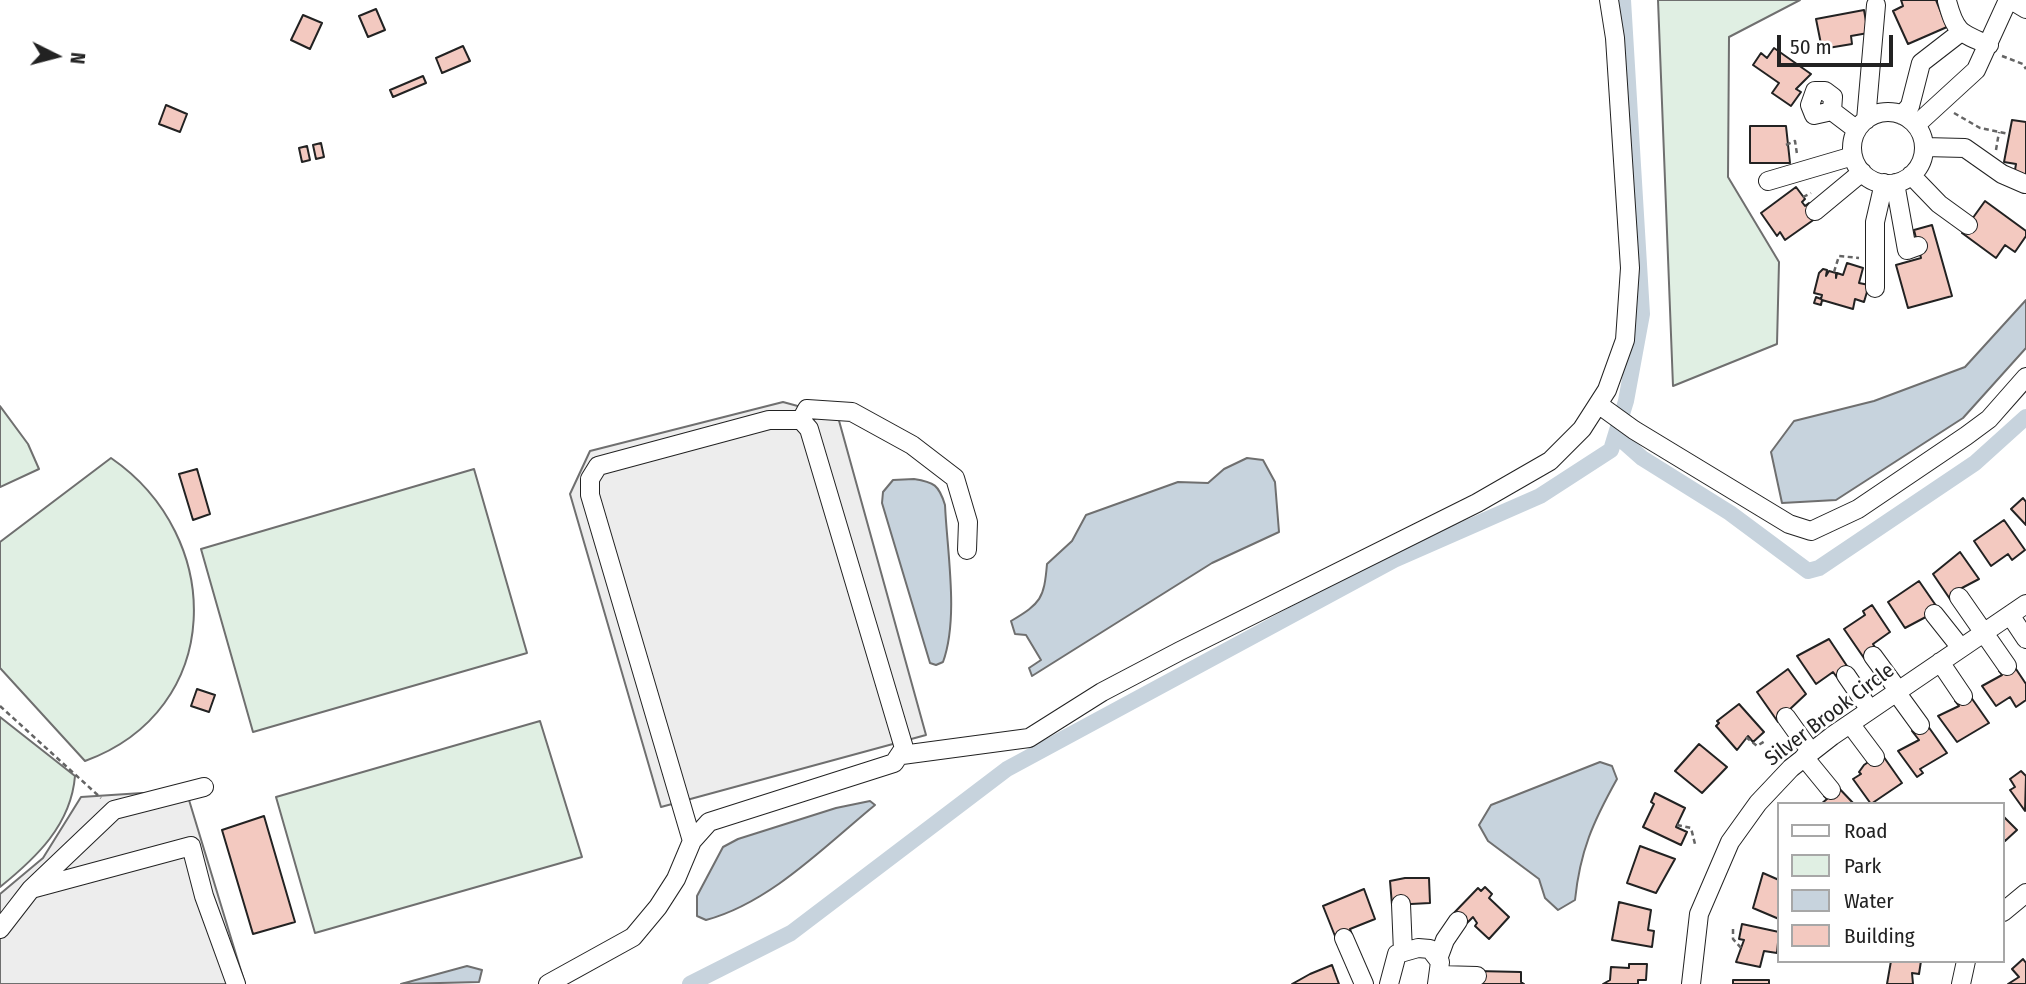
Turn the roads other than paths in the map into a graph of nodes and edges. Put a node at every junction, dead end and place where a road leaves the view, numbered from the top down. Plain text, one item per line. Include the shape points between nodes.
1 (1609, 0) edge
2 (2009, 0) edge
3 (1947, 1) edge
4 (1876, 5) dead end
5 (2026, 9) edge
6 (1961, 32) junction
7 (1987, 47) junction
8 (1832, 111) dead end
9 (1909, 120) junction
10 (1861, 125) junction
11 (1924, 147) junction
12 (1853, 156) junction
13 (1862, 172) junction
14 (1911, 175) junction
15 (1768, 181) dead end
16 (1889, 183) junction
17 (2025, 184) edge
18 (1815, 211) dead end
19 (1968, 225) dead end
20 (1918, 246) dead end
21 (1875, 288) dead end
22 (2026, 377) edge
23 (1598, 405) junction
24 (801, 420) junction
25 (967, 550) dead end
26 (1959, 597) dead end
27 (2026, 604) edge
28 (1934, 614) dead end
29 (2010, 615) junction
30 (1984, 633) junction
31 (2026, 639) edge
32 (1961, 648) junction
33 (1873, 656) dead end
34 (1940, 662) junction
35 (2007, 666) dead end
36 (1846, 675) dead end
37 (1897, 691) junction
38 (1963, 696) dead end
39 (1870, 710) junction
40 (1786, 717) dead end
41 (1851, 725) junction
42 (1920, 725) dead end
43 (902, 755) junction
44 (1807, 755) junction
45 (1875, 757) dead end
46 (204, 787) dead end
47 (1831, 790) dead end
48 (692, 841) junction
49 (32, 889) junction
50 (2026, 893) edge
51 (1401, 904) dead end
52 (2005, 910) edge
53 (1458, 921) dead end
54 (0, 929) edge
55 (1344, 938) dead end
56 (1403, 952) junction
57 (1966, 963) edge
58 (1438, 973) edge
59 (1477, 976) dead end
60 (236, 984) edge
61 (548, 984) edge
62 (1364, 984) edge
63 (1389, 984) edge
64 (1691, 984) edge
65 (1961, 984) edge

1 - 23 street via 1630,268 1625,340
2 - 5 street
2 - 7 street
3 - 6 street via 1954,27
4 - 10 street
6 - 7 street
6 - 9 street via 1920,63
7 - 9 street via 1976,70 1943,101
8 - 10 street
9 - 10 street via 1883,112
9 - 11 street
10 - 12 street
11 - 14 street
11 - 17 street via 1965,148
12 - 13 street
12 - 15 street
13 - 16 street
13 - 18 street
14 - 16 street
14 - 19 street
16 - 20 street via 1907,250
16 - 21 street via 1875,222
22 - 23 street via 1989,419 1966,436 1858,509 1811,531 1789,524
23 - 43 street via 1550,461 1102,692 1029,737
24 - 25 street via 807,409 852,412 912,445 955,478 968,522
24 - 43 street via 813,442 904,748
24 - 48 street via 769,420 609,463 598,467 590,479 590,495
26 - 30 street
27 - 29 street, Silver Brook Circle
28 - 32 street
29 - 30 street, Silver Brook Circle
29 - 31 street
30 - 32 street, Silver Brook Circle
30 - 35 street
32 - 34 street, Silver Brook Circle
33 - 37 street
34 - 37 street, Silver Brook Circle
34 - 38 street
36 - 39 street
37 - 39 street, Silver Brook Circle
37 - 42 street
39 - 41 street, Silver Brook Circle
40 - 44 street
41 - 44 street, Silver Brook Circle
41 - 45 street
43 - 48 street via 894,762 709,822
44 - 47 street
44 - 64 street, Silver Brook Circle via 1758,803 1730,842 1699,914
46 - 49 street via 114,810
48 - 61 street via 676,878 634,937
49 - 54 street
49 - 60 street via 191,846
50 - 52 street
51 - 56 street
53 - 58 street via 1445,940
55 - 62 street
56 - 58 street via 1430,949
56 - 63 street via 1397,954
57 - 65 street
58 - 59 street

